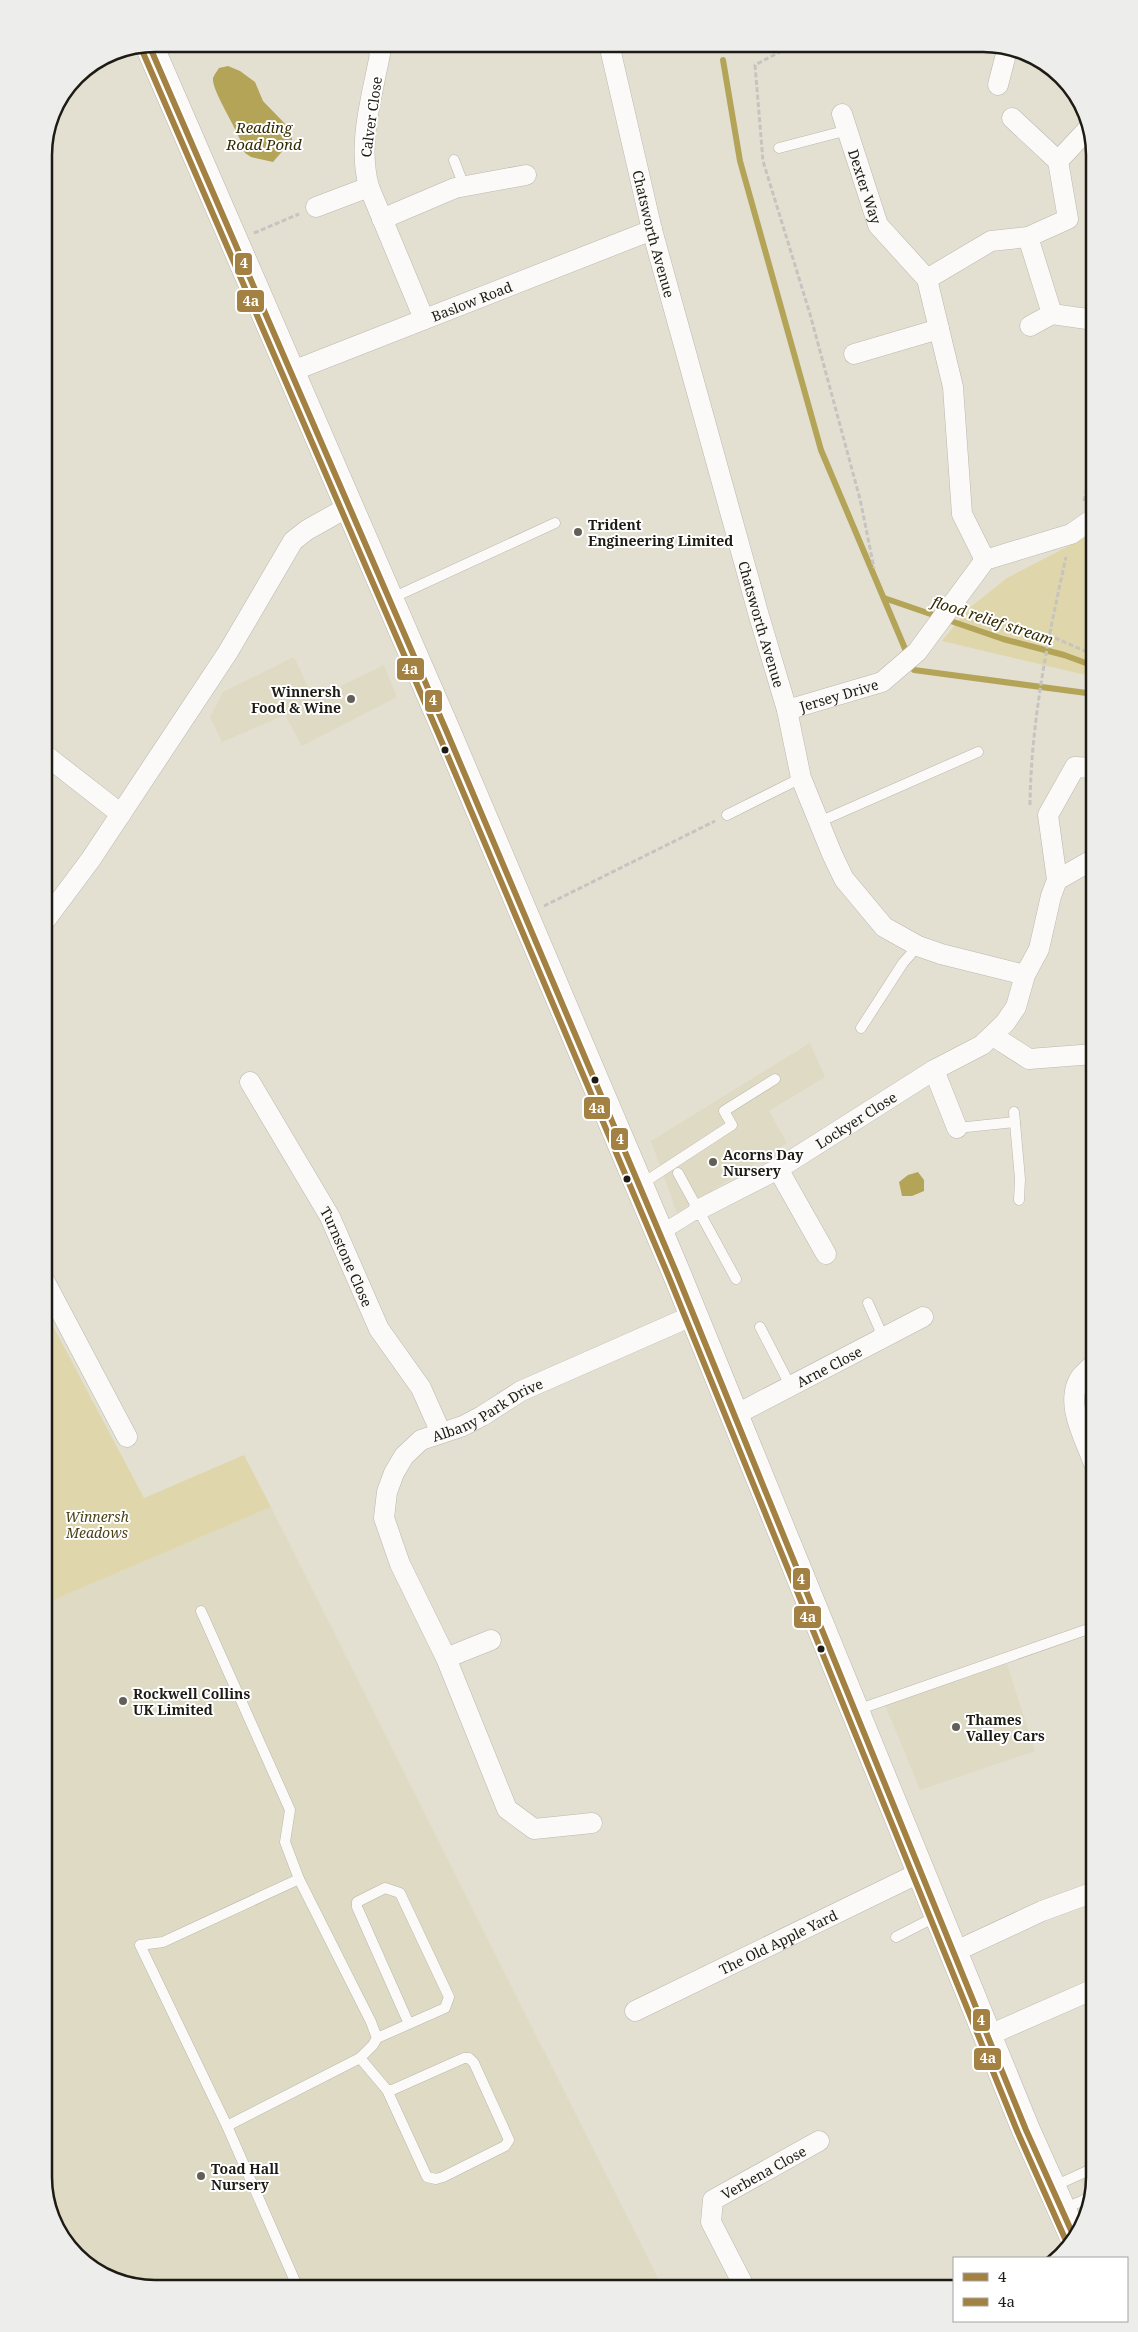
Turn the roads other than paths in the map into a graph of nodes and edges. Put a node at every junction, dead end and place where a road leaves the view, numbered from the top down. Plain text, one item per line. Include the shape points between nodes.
1 (152, 53) edge
2 (380, 53) edge
3 (611, 53) edge
4 (1007, 56) edge
5 (998, 85) dead end
6 (1012, 118) dead end
7 (845, 122) joint
8 (1083, 134) edge
9 (779, 148) dead end
10 (454, 160) dead end
11 (1058, 161) junction
12 (526, 175) dead end
13 (369, 186) junction
14 (464, 186) junction
15 (316, 207) road end
16 (382, 219) junction
17 (652, 230) junction
18 (1028, 238) junction
19 (927, 279) junction
20 (1052, 314) junction
21 (424, 319) junction
22 (1086, 319) edge
23 (1030, 326) dead end
24 (939, 329) junction
25 (854, 354) dead end
26 (290, 372) junction
27 (348, 507) junction
28 (555, 523) dead end
29 (1086, 524) edge
30 (985, 560) junction
31 (389, 599) junction
32 (787, 710) junction
33 (978, 752) dead end
34 (53, 761) edge
35 (1086, 768) edge
36 (801, 778) junction
37 (121, 814) junction
38 (727, 815) road end
39 (819, 822) junction
40 (1086, 864) edge
41 (1057, 880) junction
42 (53, 910) edge
43 (918, 946) junction
44 (1025, 975) junction
45 (861, 1028) dead end
46 (993, 1036) junction
47 (1086, 1055) edge
48 (934, 1070) junction
49 (775, 1079) dead end
50 (250, 1082) dead end
51 (957, 1128) joint
52 (778, 1169) junction
53 (678, 1173) dead end
54 (639, 1185) junction
55 (1019, 1200) dead end
56 (698, 1210) junction
57 (659, 1234) junction
58 (826, 1254) dead end
59 (736, 1279) dead end
60 (52, 1296) edge
61 (868, 1303) dead end
62 (694, 1315) junction
63 (923, 1317) dead end
64 (760, 1327) dead end
65 (873, 1344) junction
66 (1086, 1372) edge
67 (791, 1387) junction
68 (735, 1415) junction
69 (442, 1433) junction
70 (127, 1437) dead end
71 (1086, 1442) edge
72 (202, 1611) dead end
73 (1086, 1630) edge
74 (491, 1640) dead end
75 (446, 1658) junction
76 (855, 1711) junction
77 (592, 1823) dead end
78 (921, 1872) junction
79 (299, 1878) junction
80 (1086, 1895) edge
81 (939, 1915) junction
82 (896, 1937) dead end
83 (954, 1952) junction
84 (1086, 1993) edge
85 (635, 2011) dead end
86 (409, 2024) junction
87 (987, 2036) junction
88 (377, 2038) junction
89 (360, 2058) junction
90 (387, 2090) junction
91 (227, 2126) junction
92 (819, 2142) dead end
93 (1086, 2175) edge
94 (1083, 2198) edge
95 (1057, 2199) junction
96 (1071, 2229) edge
97 (294, 2279) edge
98 (741, 2280) edge

1 - 26 main road
2 - 13 street, Calver Close via 364,154
3 - 17 street, Chatsworth Avenue
4 - 5 street
6 - 11 street
7 - 9 lane
7 - 19 street, Dexter Way via 878,225
8 - 11 street
10 - 14 lane
11 - 18 street via 1068,219
12 - 14 street
13 - 15 street
13 - 16 street, Calver Close
14 - 16 street
16 - 21 street, Calver Close
17 - 21 street, Baslow Road
17 - 32 street, Chatsworth Avenue
18 - 19 street via 991,241
18 - 20 street
19 - 24 street, Dexter Way
20 - 22 street
20 - 23 street
21 - 26 street, Baslow Road
24 - 25 street
24 - 30 street, Dexter Way via 953,387 962,514
26 - 27 main road
27 - 31 main road
27 - 37 street via 307,530 293,542 228,652
28 - 31 lane
29 - 30 street via 1072,534
30 - 32 street, Jersey Drive via 917,652 882,682
31 - 54 main road
32 - 36 street, Chatsworth Avenue
33 - 39 lane
34 - 37 street
35 - 41 street via 1075,767 1048,815
36 - 38 lane
36 - 39 street, Chatsworth Avenue
37 - 42 street
39 - 43 street, Chatsworth Avenue via 844,879 884,927
40 - 41 street
41 - 44 street, Lockyer Close via 1039,948
43 - 44 street, Chatsworth Avenue
43 - 45 lane via 903,963
44 - 46 street, Lockyer Close via 1016,1007
46 - 47 street via 1029,1059
46 - 48 street, Lockyer Close
48 - 51 street
48 - 52 street, Lockyer Close
49 - 54 lane via 724,1111 732,1125
50 - 69 street, Turnstone Close via 330,1217 379,1329 421,1388
51 - 55 lane via 1015,1117
52 - 56 street, Lockyer Close
52 - 58 street
53 - 56 lane
54 - 57 main road
56 - 57 street, Lockyer Close
56 - 59 lane
57 - 62 main road
60 - 70 street
61 - 65 lane via 880,1330
62 - 68 main road
62 - 69 street, Albany Park Drive via 521,1391 482,1416
63 - 65 street, Arne Close
64 - 67 lane
65 - 67 street, Arne Close
66 - 71 street via 1072,1398
67 - 68 street, Arne Close
68 - 76 main road
69 - 75 street, Albany Park Drive via 421,1440 404,1456 387,1492 384,1518 400,1564
72 - 79 lane via 290,1810 285,1842
73 - 76 lane
74 - 75 street
75 - 77 street, Albany Park Drive via 507,1808 534,1829
76 - 78 main road
78 - 81 main road
78 - 85 street, The Old Apple Yard
79 - 88 lane via 372,2022
79 - 91 lane via 163,1942 140,1945
80 - 83 street via 1042,1911
81 - 82 lane
81 - 83 main road
83 - 87 main road
84 - 87 street
86 - 86 lane via 445,2008 449,1997 400,1893 385,1888 357,1902 357,1907
86 - 88 lane
87 - 95 main road
88 - 89 lane
89 - 90 lane
89 - 91 lane
90 - 90 lane via 469,2058 509,2140 505,2146 443,2177 427,2177
91 - 97 lane
92 - 98 street, Verbena Close via 713,2200 711,2222
93 - 95 lane
94 - 95 lane
95 - 96 main road

